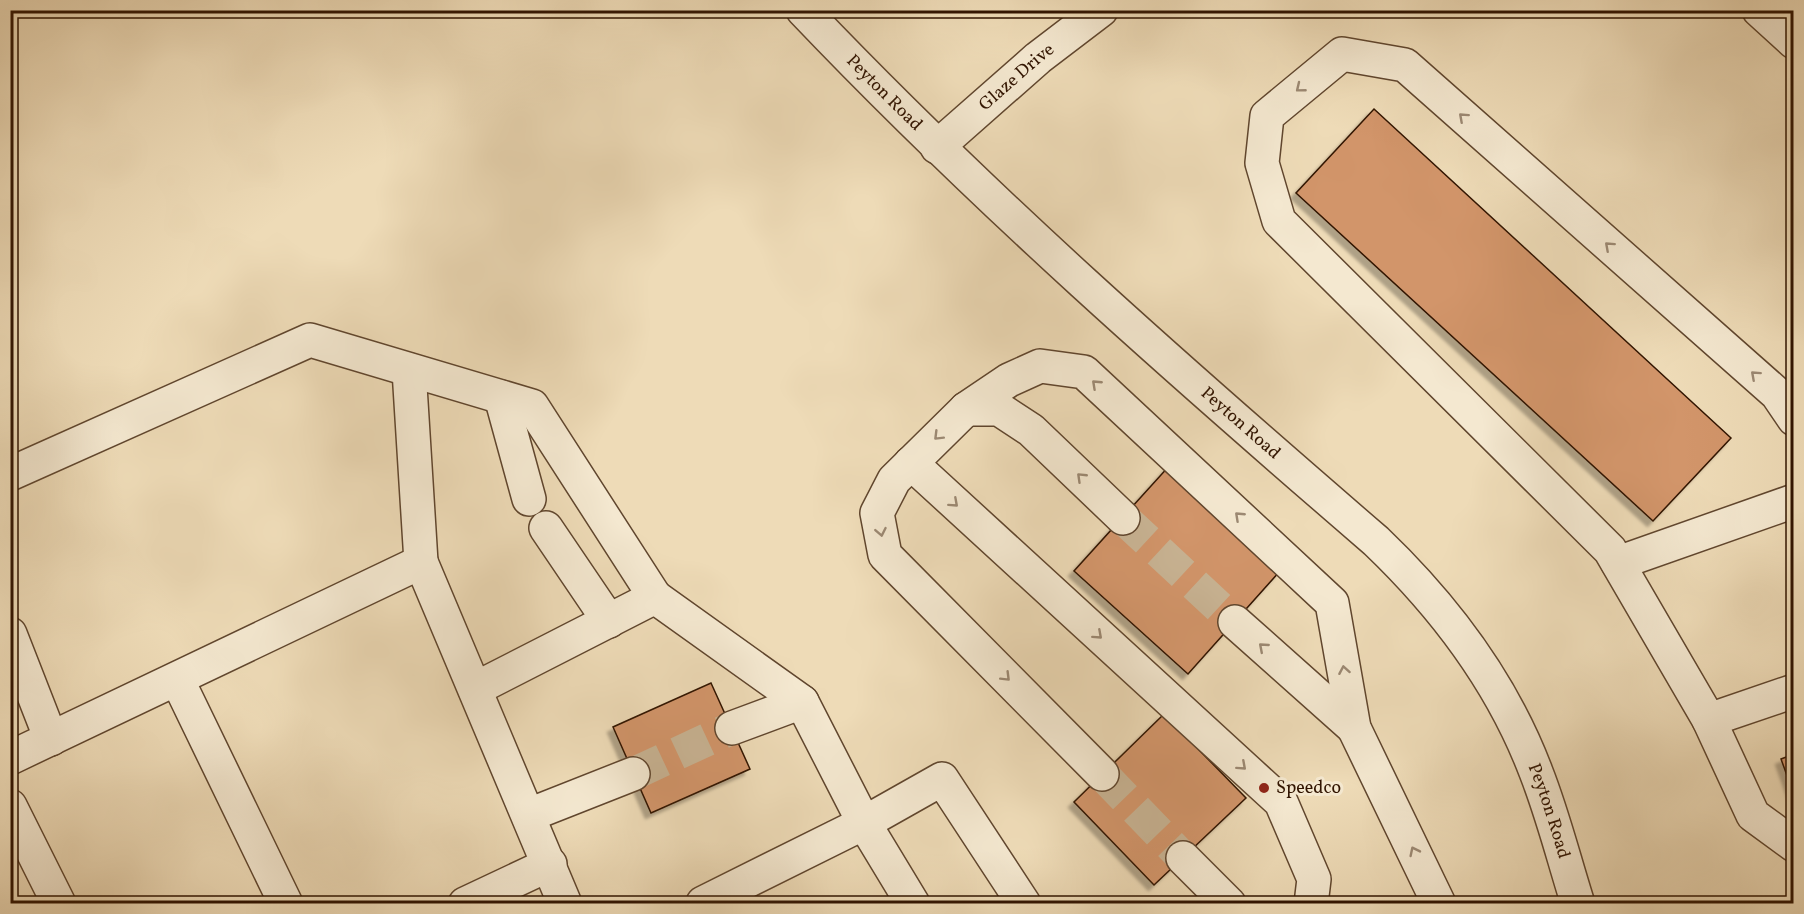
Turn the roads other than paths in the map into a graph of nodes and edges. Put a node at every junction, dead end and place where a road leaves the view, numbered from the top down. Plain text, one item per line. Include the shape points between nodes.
1 (804, 10) edge
2 (1101, 10) edge
3 (1759, 10) edge
4 (1794, 42) edge
5 (938, 147) junction
6 (409, 370) junction
7 (501, 397) junction
8 (966, 409) junction
9 (1794, 418) edge
10 (911, 464) junction
11 (10, 474) edge
12 (529, 499) dead end
13 (1794, 501) edge
14 (1123, 518) tunnel mouth
15 (546, 528) dead end
16 (421, 562) junction
17 (1618, 563) junction
18 (655, 597) junction
19 (609, 621) junction
20 (1235, 622) tunnel mouth
21 (10, 634) edge
22 (177, 679) junction
23 (475, 689) junction
24 (1794, 691) edge
25 (802, 702) junction
26 (1709, 720) junction
27 (732, 728) tunnel mouth
28 (1354, 728) junction
29 (51, 738) junction
30 (10, 758) edge
31 (633, 774) tunnel mouth
32 (1102, 774) tunnel mouth
33 (10, 806) edge
34 (529, 815) junction
35 (864, 823) junction
36 (1794, 845) edge
37 (1183, 858) tunnel mouth
38 (550, 864) junction
39 (58, 903) edge
40 (286, 903) edge
41 (465, 903) edge
42 (565, 903) edge
43 (703, 903) edge
44 (913, 903) edge
45 (1024, 903) edge
46 (1229, 903) edge
47 (1311, 903) edge
48 (1439, 903) edge
49 (1578, 903) edge

1 - 5 street, Peyton Road
2 - 5 street, Glaze Drive via 1038,58
3 - 4 street
5 - 49 street, Peyton Road via 1413,577 1454,626 1510,714 1536,772
6 - 7 street
6 - 11 street via 310,340
6 - 16 street
7 - 12 street
7 - 18 street via 532,406
8 -> 10 street
14 -> 8 street via 1031,430 999,409
28 -> 8 street via 1332,603 1084,372 1040,366 1009,380
9 -> 17 street via 1777,394 1405,65 1342,54 1267,116 1262,163 1279,221 1610,550
10 -> 32 street via 894,480 877,513 885,555
10 -> 47 street via 1281,802 1314,879
13 - 17 street
15 - 19 street
16 - 22 street
16 - 23 street
17 - 26 street
18 - 19 street
18 - 25 street
19 - 23 street
28 -> 20 street
21 - 29 street
22 - 29 street
22 - 40 street
23 - 34 street
24 - 26 street
25 - 27 street
25 - 35 street
26 - 36 street via 1753,815
48 -> 28 street
29 - 30 street
31 - 34 street
33 - 39 street
34 - 38 street
35 - 43 street
35 - 44 street
35 - 45 street via 942,779
37 - 46 street
38 - 41 street
38 - 42 street

